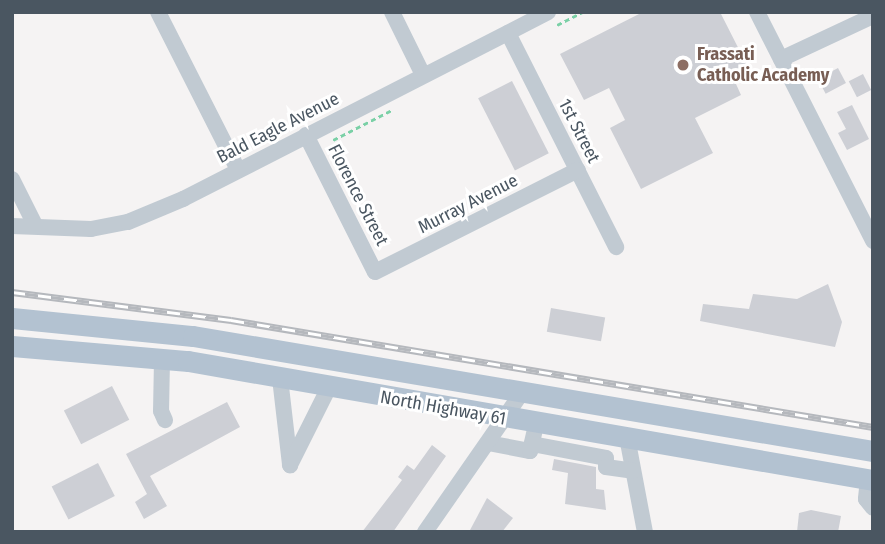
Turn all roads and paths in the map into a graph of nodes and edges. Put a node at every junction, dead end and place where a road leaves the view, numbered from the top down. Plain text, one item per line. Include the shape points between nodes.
1 (158, 12) edge
2 (392, 12) edge
3 (548, 12) edge
4 (757, 12) edge
5 (873, 16) edge
6 (508, 33) junction
7 (780, 59) junction
8 (424, 75) junction
9 (306, 135) junction
10 (237, 170) junction
11 (578, 170) junction
12 (12, 179) edge
13 (35, 225) junction
14 (12, 226) edge
15 (873, 240) edge
16 (616, 247) dead end
17 (375, 272) joint
18 (12, 318) edge
19 (12, 346) edge
20 (162, 360) junction
21 (280, 378) junction
22 (329, 387) junction
23 (521, 394) junction
24 (505, 419) junction
25 (165, 420) dead end
26 (534, 434) junction
27 (627, 437) junction
28 (488, 443) junction
29 (873, 452) edge
30 (633, 471) junction
31 (871, 480) edge
32 (873, 508) edge
33 (425, 532) edge
34 (645, 532) edge

1 - 10 street
2 - 8 street
3 - 6 street, Bald Eagle Avenue
4 - 7 street
5 - 7 street
6 - 8 street, Bald Eagle Avenue
6 - 11 street, 1st Street
7 - 15 street
8 - 9 street, Bald Eagle Avenue
9 - 10 street, Bald Eagle Avenue
9 - 17 street, Florence Street
10 - 13 street, Bald Eagle Avenue via 128,222 91,229
11 - 16 street, 1st Street
11 - 17 street, Murray Avenue
12 - 13 street
13 - 14 street, Bald Eagle Avenue
18 - 23 main road, North Highway 61 via 193,336
19 - 20 main road, North Highway 61
20 - 21 main road, North Highway 61
20 - 25 street via 160,411
21 - 22 main road, North Highway 61
21 - 22 street via 290,465
22 - 24 main road, North Highway 61
23 - 24 street
23 - 29 main road, North Highway 61
24 - 26 main road, North Highway 61
24 - 28 street
26 - 27 main road, North Highway 61
26 - 28 street via 530,451
26 - 30 street via 606,458 606,467
27 - 30 street
27 - 31 main road, North Highway 61
28 - 33 street
30 - 34 street
31 - 32 street via 866,499

